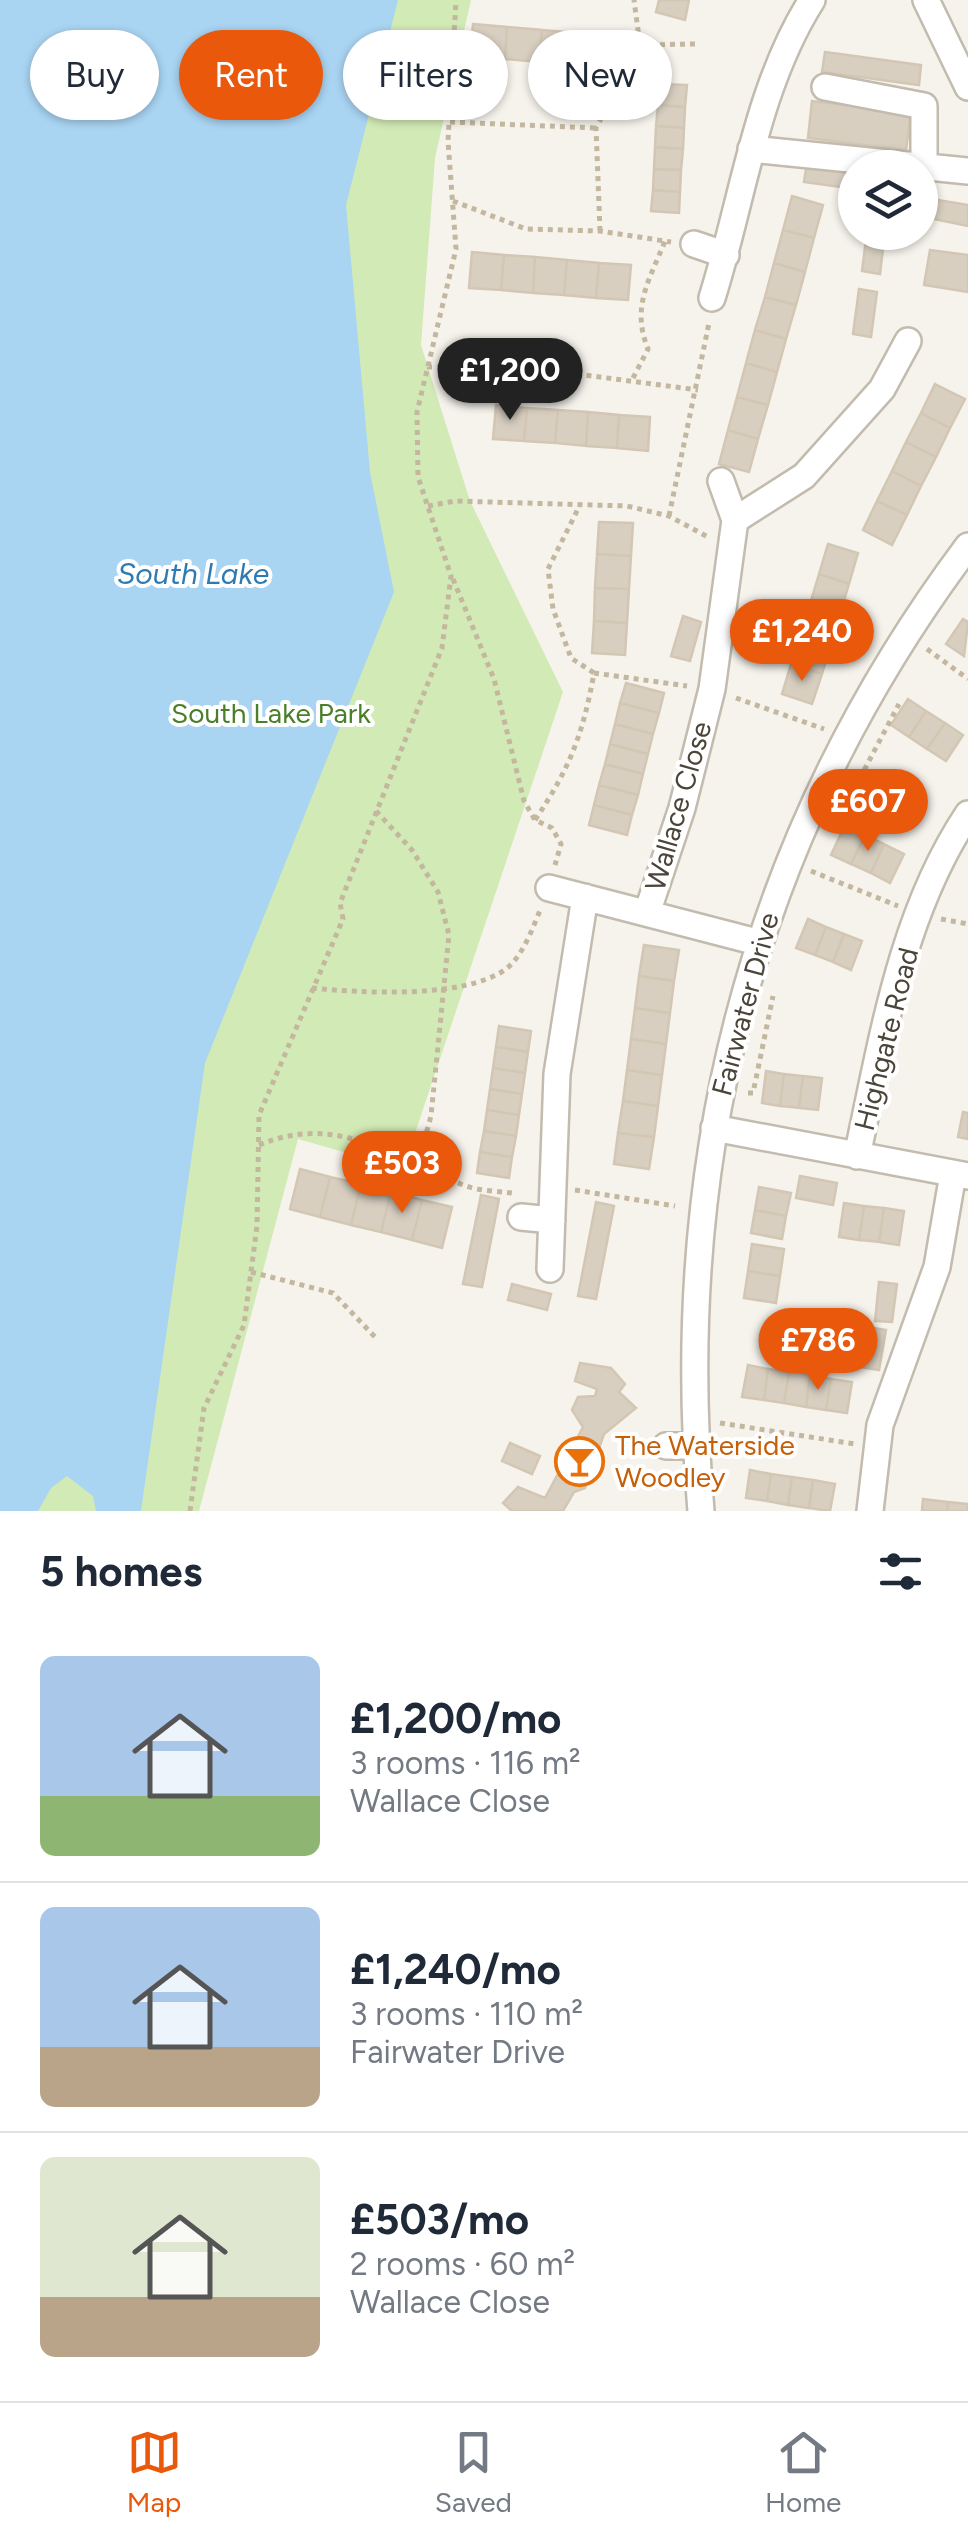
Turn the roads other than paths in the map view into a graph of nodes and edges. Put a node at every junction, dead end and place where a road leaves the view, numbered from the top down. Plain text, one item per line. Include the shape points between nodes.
1 (812, 0) edge
2 (926, 0) edge
3 (824, 87) dead end
4 (968, 88) edge
5 (752, 149) junction
6 (924, 150) edge
7 (838, 158) edge
8 (938, 168) edge
9 (968, 171) edge
10 (694, 244) road end
11 (726, 255) junction
12 (712, 298) road end
13 (908, 341) dead end
14 (721, 482) dead end
15 (735, 520) junction
16 (968, 546) edge
17 (968, 814) edge
18 (549, 888) road end
19 (584, 897) junction
20 (647, 913) junction
21 (757, 942) junction
22 (714, 1128) junction
23 (857, 1156) junction
24 (960, 1175) edge
25 (518, 1205) road end
26 (552, 1220) junction
27 (550, 1269) dead end
28 (666, 1446) dead end
29 (696, 1446) junction
30 (702, 1511) edge
31 (870, 1511) edge

1 - 5 street via 790,40
2 - 4 street
3 - 6 street via 924,106
5 - 7 street
5 - 11 street
8 - 9 street
10 - 11 street
11 - 12 street
13 - 15 street via 882,389 804,476
14 - 15 street, Wallace Close
15 - 20 street, Wallace Close via 712,689
16 - 21 street, Fairwater Drive via 874,685 794,848
17 - 23 street, Highgate Road via 943,852 894,987
18 - 19 street, Wallace Close
19 - 20 street, Wallace Close
19 - 26 street via 557,1074
20 - 21 street, Wallace Close
21 - 22 street, Fairwater Drive
22 - 23 street, Highgate Road
22 - 29 street, Fairwater Drive via 695,1288
23 - 24 street, Highgate Road
24 - 31 street, Highgate Road via 937,1267 880,1425
25 - 26 street
26 - 27 street
28 - 29 street
29 - 30 street, Fairwater Drive

